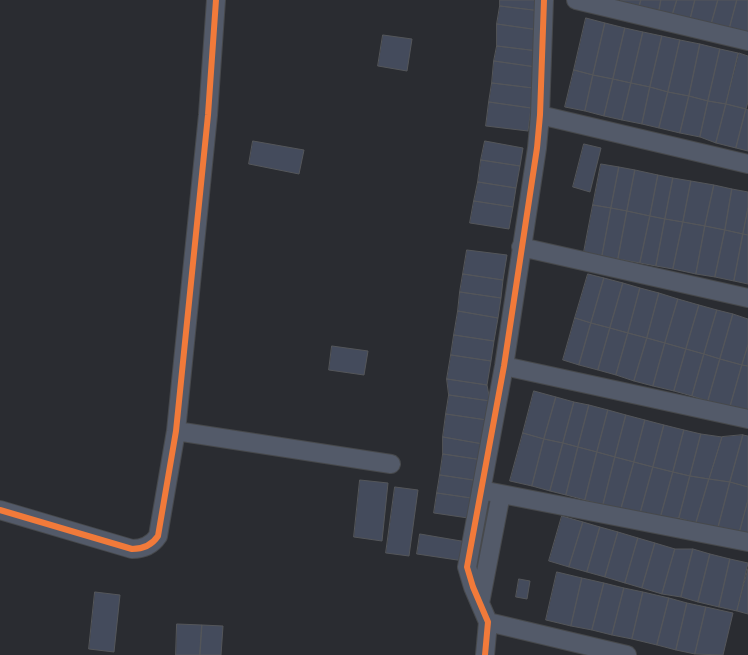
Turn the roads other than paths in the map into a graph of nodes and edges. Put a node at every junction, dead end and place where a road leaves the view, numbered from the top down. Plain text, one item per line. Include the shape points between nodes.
1 (216, 0) edge
2 (544, 0) edge
3 (576, 0) edge
4 (748, 41) edge
5 (540, 114) junction
6 (748, 164) edge
7 (521, 247) junction
8 (748, 298) edge
9 (504, 366) junction
10 (748, 419) edge
11 (176, 431) junction
12 (391, 464) dead end
13 (481, 490) junction
14 (501, 494) junction
15 (0, 510) edge
16 (748, 542) edge
17 (480, 604) junction
18 (488, 622) junction
19 (485, 655) edge
20 (627, 655) edge

1 - 11 street via 208,115
2 - 5 street
3 - 4 street
5 - 6 street
5 - 7 street
7 - 8 street
7 - 9 street
9 - 10 street
9 - 13 street
11 - 12 street
11 - 15 street via 158,536 146,547 132,548
13 - 14 street
13 - 17 street via 467,568
14 - 16 street
14 - 17 street
17 - 18 street
18 - 19 street
18 - 20 street

